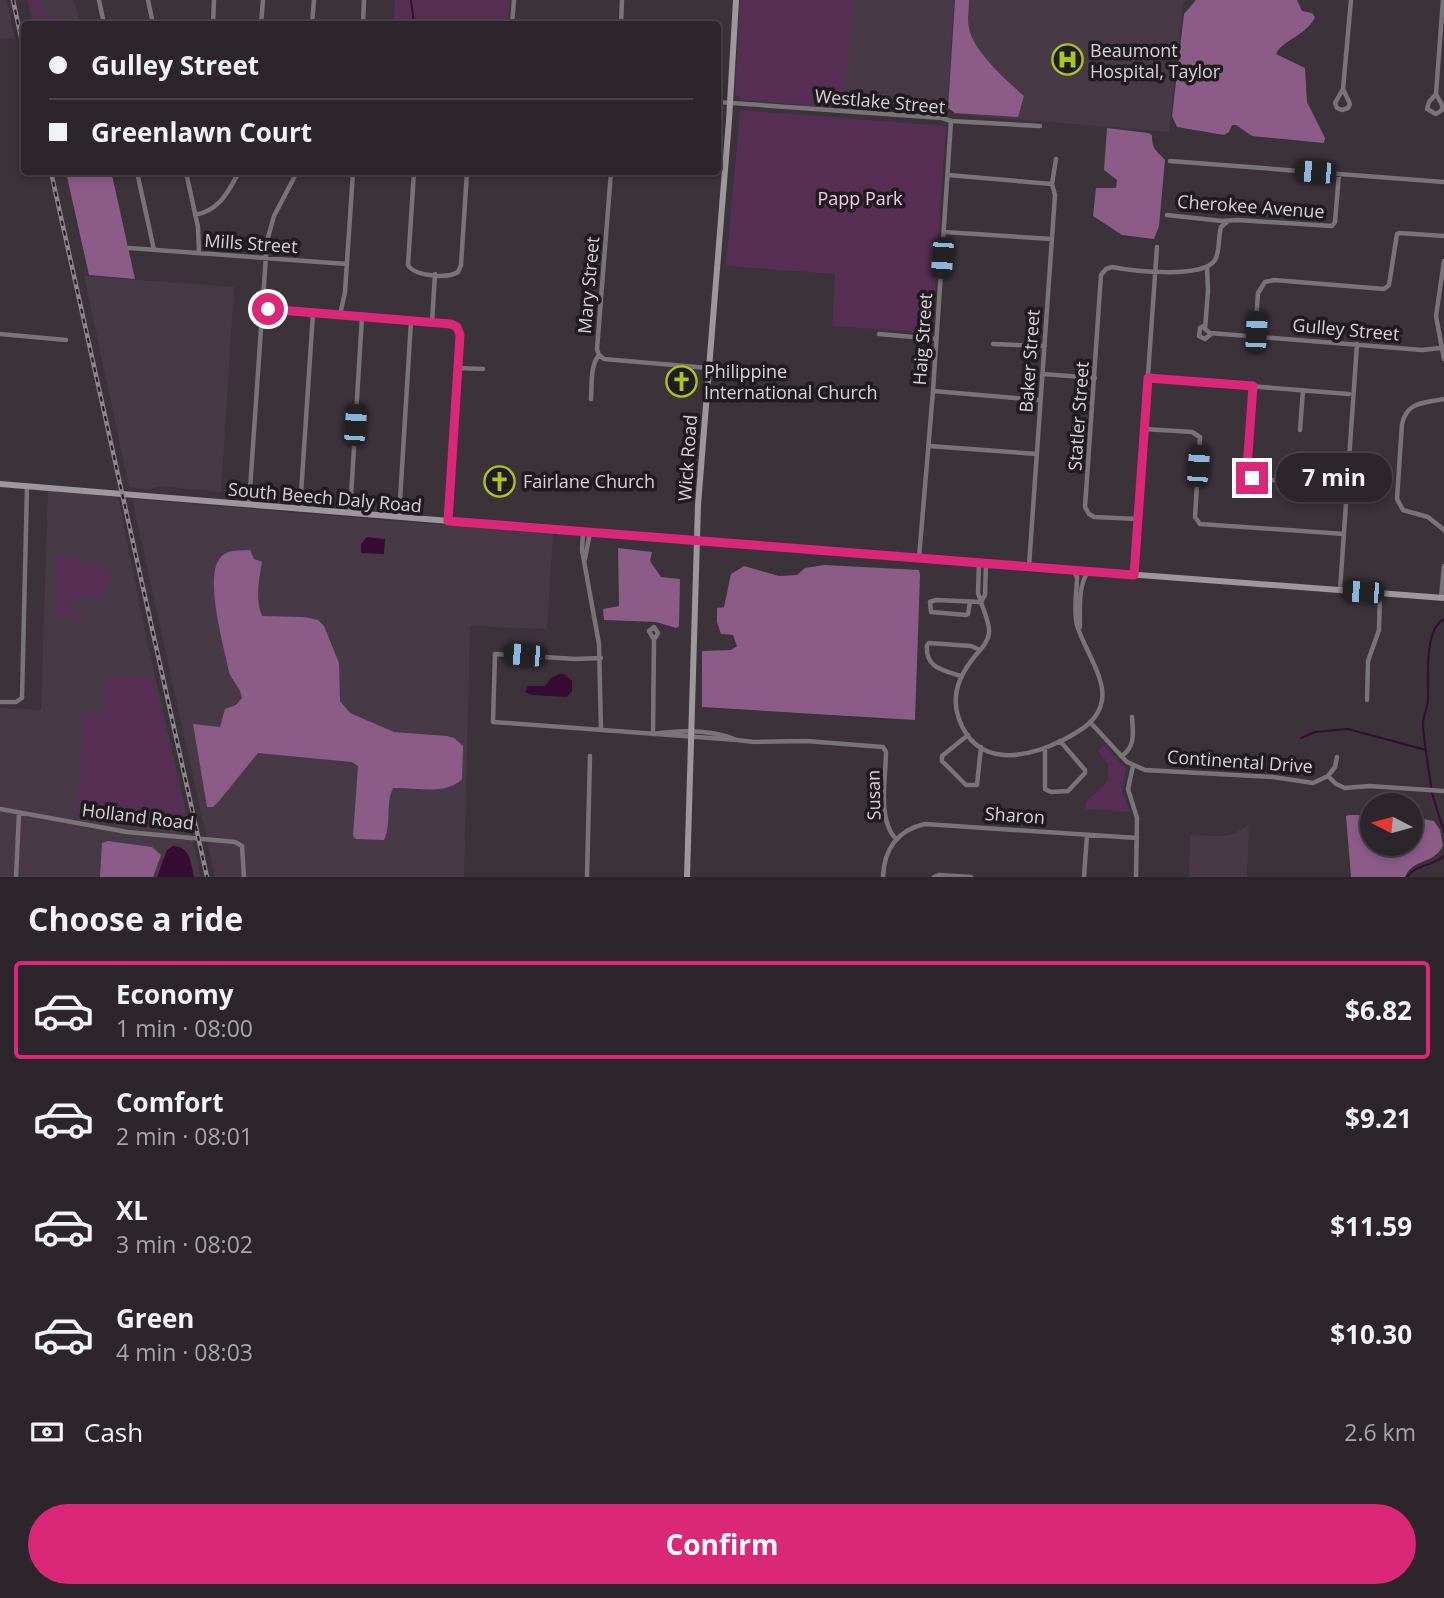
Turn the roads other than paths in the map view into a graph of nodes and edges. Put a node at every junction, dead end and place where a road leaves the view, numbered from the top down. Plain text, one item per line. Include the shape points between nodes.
1 (99, 0) edge
2 (148, 0) edge
3 (214, 0) edge
4 (263, 0) edge
5 (314, 0) edge
6 (365, 0) edge
7 (514, 0) edge
8 (622, 0) edge
9 (736, 0) edge
10 (1351, 0) edge
11 (1443, 0) edge
12 (103, 21) edge
13 (152, 21) edge
14 (213, 21) edge
15 (261, 21) edge
16 (312, 21) edge
17 (363, 21) edge
18 (512, 21) edge
19 (621, 21) edge
20 (1442, 41) edge
21 (1343, 89) junction
22 (1436, 94) dead end
23 (721, 102) edge
24 (730, 103) junction
25 (951, 121) junction
26 (1040, 126) dead end
27 (1056, 159) dead end
28 (1171, 161) dead end
29 (1339, 174) junction
30 (138, 175) edge
31 (187, 175) edge
32 (237, 175) edge
33 (295, 175) edge
34 (353, 175) edge
35 (414, 175) edge
36 (467, 175) edge
37 (611, 175) edge
38 (948, 175) junction
39 (1444, 182) edge
40 (1052, 184) junction
41 (195, 215) junction
42 (1167, 215) dead end
43 (1228, 221) junction
44 (944, 232) junction
45 (1444, 236) edge
46 (1052, 239) junction
47 (1157, 247) dead end
48 (130, 248) dead end
49 (154, 250) junction
50 (199, 253) junction
51 (265, 258) junction
52 (1444, 261) edge
53 (347, 264) junction
54 (1207, 267) junction
55 (1156, 271) junction
56 (435, 274) junction
57 (261, 308) junction
58 (313, 313) junction
59 (340, 315) junction
60 (362, 317) junction
61 (411, 321) junction
62 (432, 323) junction
63 (1205, 325) junction
64 (1209, 333) junction
65 (0, 334) edge
66 (879, 334) dead end
67 (1255, 336) junction
68 (936, 339) junction
69 (66, 340) dead end
70 (993, 344) dead end
71 (1357, 344) junction
72 (1045, 346) junction
73 (1441, 348) junction
74 (599, 355) junction
75 (1444, 359) edge
76 (458, 368) junction
77 (708, 368) junction
78 (483, 369) dead end
79 (1043, 374) junction
80 (1095, 378) junction
81 (1148, 378) junction
82 (1253, 386) junction
83 (1303, 390) junction
84 (933, 391) junction
85 (1349, 394) dead end
86 (591, 399) dead end
87 (1444, 399) edge
88 (1041, 400) junction
89 (1145, 429) junction
90 (1300, 430) dead end
91 (929, 446) junction
92 (1037, 454) junction
93 (0, 485) edge
94 (1347, 485) junction
95 (27, 487) junction
96 (249, 504) junction
97 (300, 509) junction
98 (350, 513) junction
99 (399, 517) junction
100 (1138, 519) junction
101 (448, 521) junction
102 (1444, 530) edge
103 (587, 532) junction
104 (1343, 534) junction
105 (695, 541) junction
106 (919, 558) junction
107 (982, 563) junction
108 (1029, 566) junction
109 (1444, 566) edge
110 (1073, 570) junction
111 (1088, 572) junction
112 (1134, 575) junction
113 (1340, 590) junction
114 (1380, 593) junction
115 (1443, 598) edge
116 (970, 602) junction
117 (981, 602) junction
118 (1080, 632) junction
119 (654, 640) dead end
120 (980, 650) junction
121 (601, 657) junction
122 (961, 676) junction
123 (1367, 700) dead end
124 (0, 702) edge
125 (1132, 717) dead end
126 (1090, 722) junction
127 (601, 730) junction
128 (653, 734) junction
129 (690, 735) junction
130 (968, 735) junction
131 (1060, 741) junction
132 (981, 747) junction
133 (1045, 748) junction
134 (590, 757) dead end
135 (1121, 757) junction
136 (1337, 757) dead end
137 (1133, 766) junction
138 (1328, 776) junction
139 (1444, 792) edge
140 (0, 809) edge
141 (19, 813) junction
142 (1087, 835) junction
143 (1137, 838) junction
144 (896, 839) junction
145 (16, 877) edge
146 (244, 877) edge
147 (587, 877) edge
148 (687, 877) edge
149 (883, 877) edge
150 (934, 877) edge
151 (971, 877) edge
152 (1084, 877) edge
153 (1136, 877) edge

1 - 12 street
2 - 13 street
3 - 14 street
4 - 15 street
5 - 16 street
6 - 17 street
7 - 18 street
8 - 19 street
9 - 24 street, Wick Road
10 - 21 street
11 - 20 street
20 - 22 street
21 - 21 street via 1335,103 1342,110 1350,104
23 - 24 street, Westlake Street
24 - 25 street, Westlake Street
24 - 77 street, Wick Road
25 - 26 street, Westlake Street
25 - 38 street, Haig Street
27 - 40 street, Baker Street
28 - 29 street
29 - 39 street
29 - 43 street, Cherokee Avenue via 1334,225
30 - 49 street
31 - 41 street
32 - 41 street via 219,204
33 - 51 street via 271,222
34 - 53 street
35 - 56 street via 408,265 414,273
36 - 56 street via 461,267 453,275
37 - 74 street, Mary Street
38 - 40 street
38 - 44 street, Haig Street
40 - 46 street, Baker Street
41 - 50 street
42 - 43 street, Cherokee Avenue
43 - 54 street via 1219,230 1216,259
44 - 46 street
44 - 68 street, Haig Street
45 - 67 street via 1397,234 1387,288 1265,282 1258,293
46 - 72 street, Baker Street
47 - 55 street
48 - 49 street, Mills Street
49 - 50 street, Mills Street
50 - 51 street, Mills Street
51 - 53 street, Mills Street
51 - 57 street
52 - 73 street via 1436,316
53 - 59 street
54 - 55 street
54 - 63 street
55 - 80 street, Statler Street via 1112,267 1101,277
55 - 81 street
56 - 62 street
57 - 58 street
57 - 96 street
58 - 59 street
58 - 97 street
59 - 60 street
60 - 61 street
60 - 98 street
61 - 62 street
61 - 99 street
62 - 76 street via 457,327
63 - 64 street
63 - 64 street via 1199,336 1205,339
64 - 67 street, Gulley Street
65 - 69 street
66 - 68 street
67 - 71 street, Gulley Street
68 - 84 street, Haig Street
70 - 72 street
71 - 73 street, Gulley Street
71 - 94 street
72 - 79 street, Baker Street
73 - 75 street
74 - 77 street
74 - 86 street, Mary Street
76 - 78 street
76 - 101 street
77 - 105 street, Wick Road
79 - 80 street
79 - 88 street, Baker Street
80 - 100 street, Statler Street via 1086,509 1094,517
81 - 82 street
81 - 89 street
82 - 83 street
82 - 94 street via 1249,476
83 - 85 street
83 - 90 street
84 - 88 street
84 - 91 street, Haig Street
87 - 102 street via 1418,403 1405,414 1397,499 1403,510 1428,517
88 - 92 street, Baker Street
89 - 100 street
89 - 104 street via 1192,432 1200,437 1195,517 1200,524
91 - 92 street
91 - 106 street, Haig Street
92 - 108 street, Baker Street
93 - 95 street, South Beech Daly Road
94 - 104 street
95 - 96 street, South Beech Daly Road
95 - 124 street via 22,698
96 - 97 street, South Beech Daly Road
97 - 98 street, South Beech Daly Road
98 - 99 street, South Beech Daly Road
99 - 101 street, South Beech Daly Road
100 - 112 street
101 - 103 street, South Beech Daly Road
103 - 105 street, South Beech Daly Road
103 - 121 street via 584,563
104 - 113 street
105 - 106 street, South Beech Daly Road
105 - 129 street, Wick Road
106 - 107 street, South Beech Daly Road
107 - 108 street, South Beech Daly Road
107 - 117 street
108 - 110 street, South Beech Daly Road
109 - 115 street
110 - 111 street, South Beech Daly Road
110 - 118 street
111 - 112 street, South Beech Daly Road
111 - 118 street via 1082,586
112 - 113 street, South Beech Daly Road
113 - 114 street, South Beech Daly Road
114 - 115 street, South Beech Daly Road
114 - 123 street via 1379,630 1368,661
116 - 116 street via 931,600 930,610 966,615
116 - 117 street
117 - 120 street via 989,632
118 - 126 street via 1103,691 1100,708
119 - 128 street
120 - 122 street
120 - 122 street via 927,645 931,664
121 - 127 street
121 - 127 street via 495,654 494,722
122 - 130 street via 956,708
125 - 135 street via 1130,749
126 - 131 street
126 - 135 street, Continental Drive
127 - 128 street
128 - 129 street
129 - 144 street, Susan via 880,746 886,752 885,820
129 - 148 street, Wick Road
130 - 132 street
130 - 132 street via 942,756 966,785 977,785
131 - 133 street
131 - 133 street via 1085,770 1068,791 1045,789
132 - 133 street via 1013,756
134 - 147 street
135 - 137 street, Continental Drive
136 - 138 street
137 - 138 street, Continental Drive via 1308,783
137 - 143 street via 1128,789 1137,818
138 - 139 street, Continental Drive via 1345,788
140 - 141 street, Holland Road
141 - 145 street
141 - 146 street, Holland Road via 127,832 235,842 242,846
142 - 143 street, Sharon
142 - 144 street, Sharon via 934,823 915,827
142 - 152 street
143 - 153 street
144 - 149 street, Susan via 885,857
150 - 151 street

